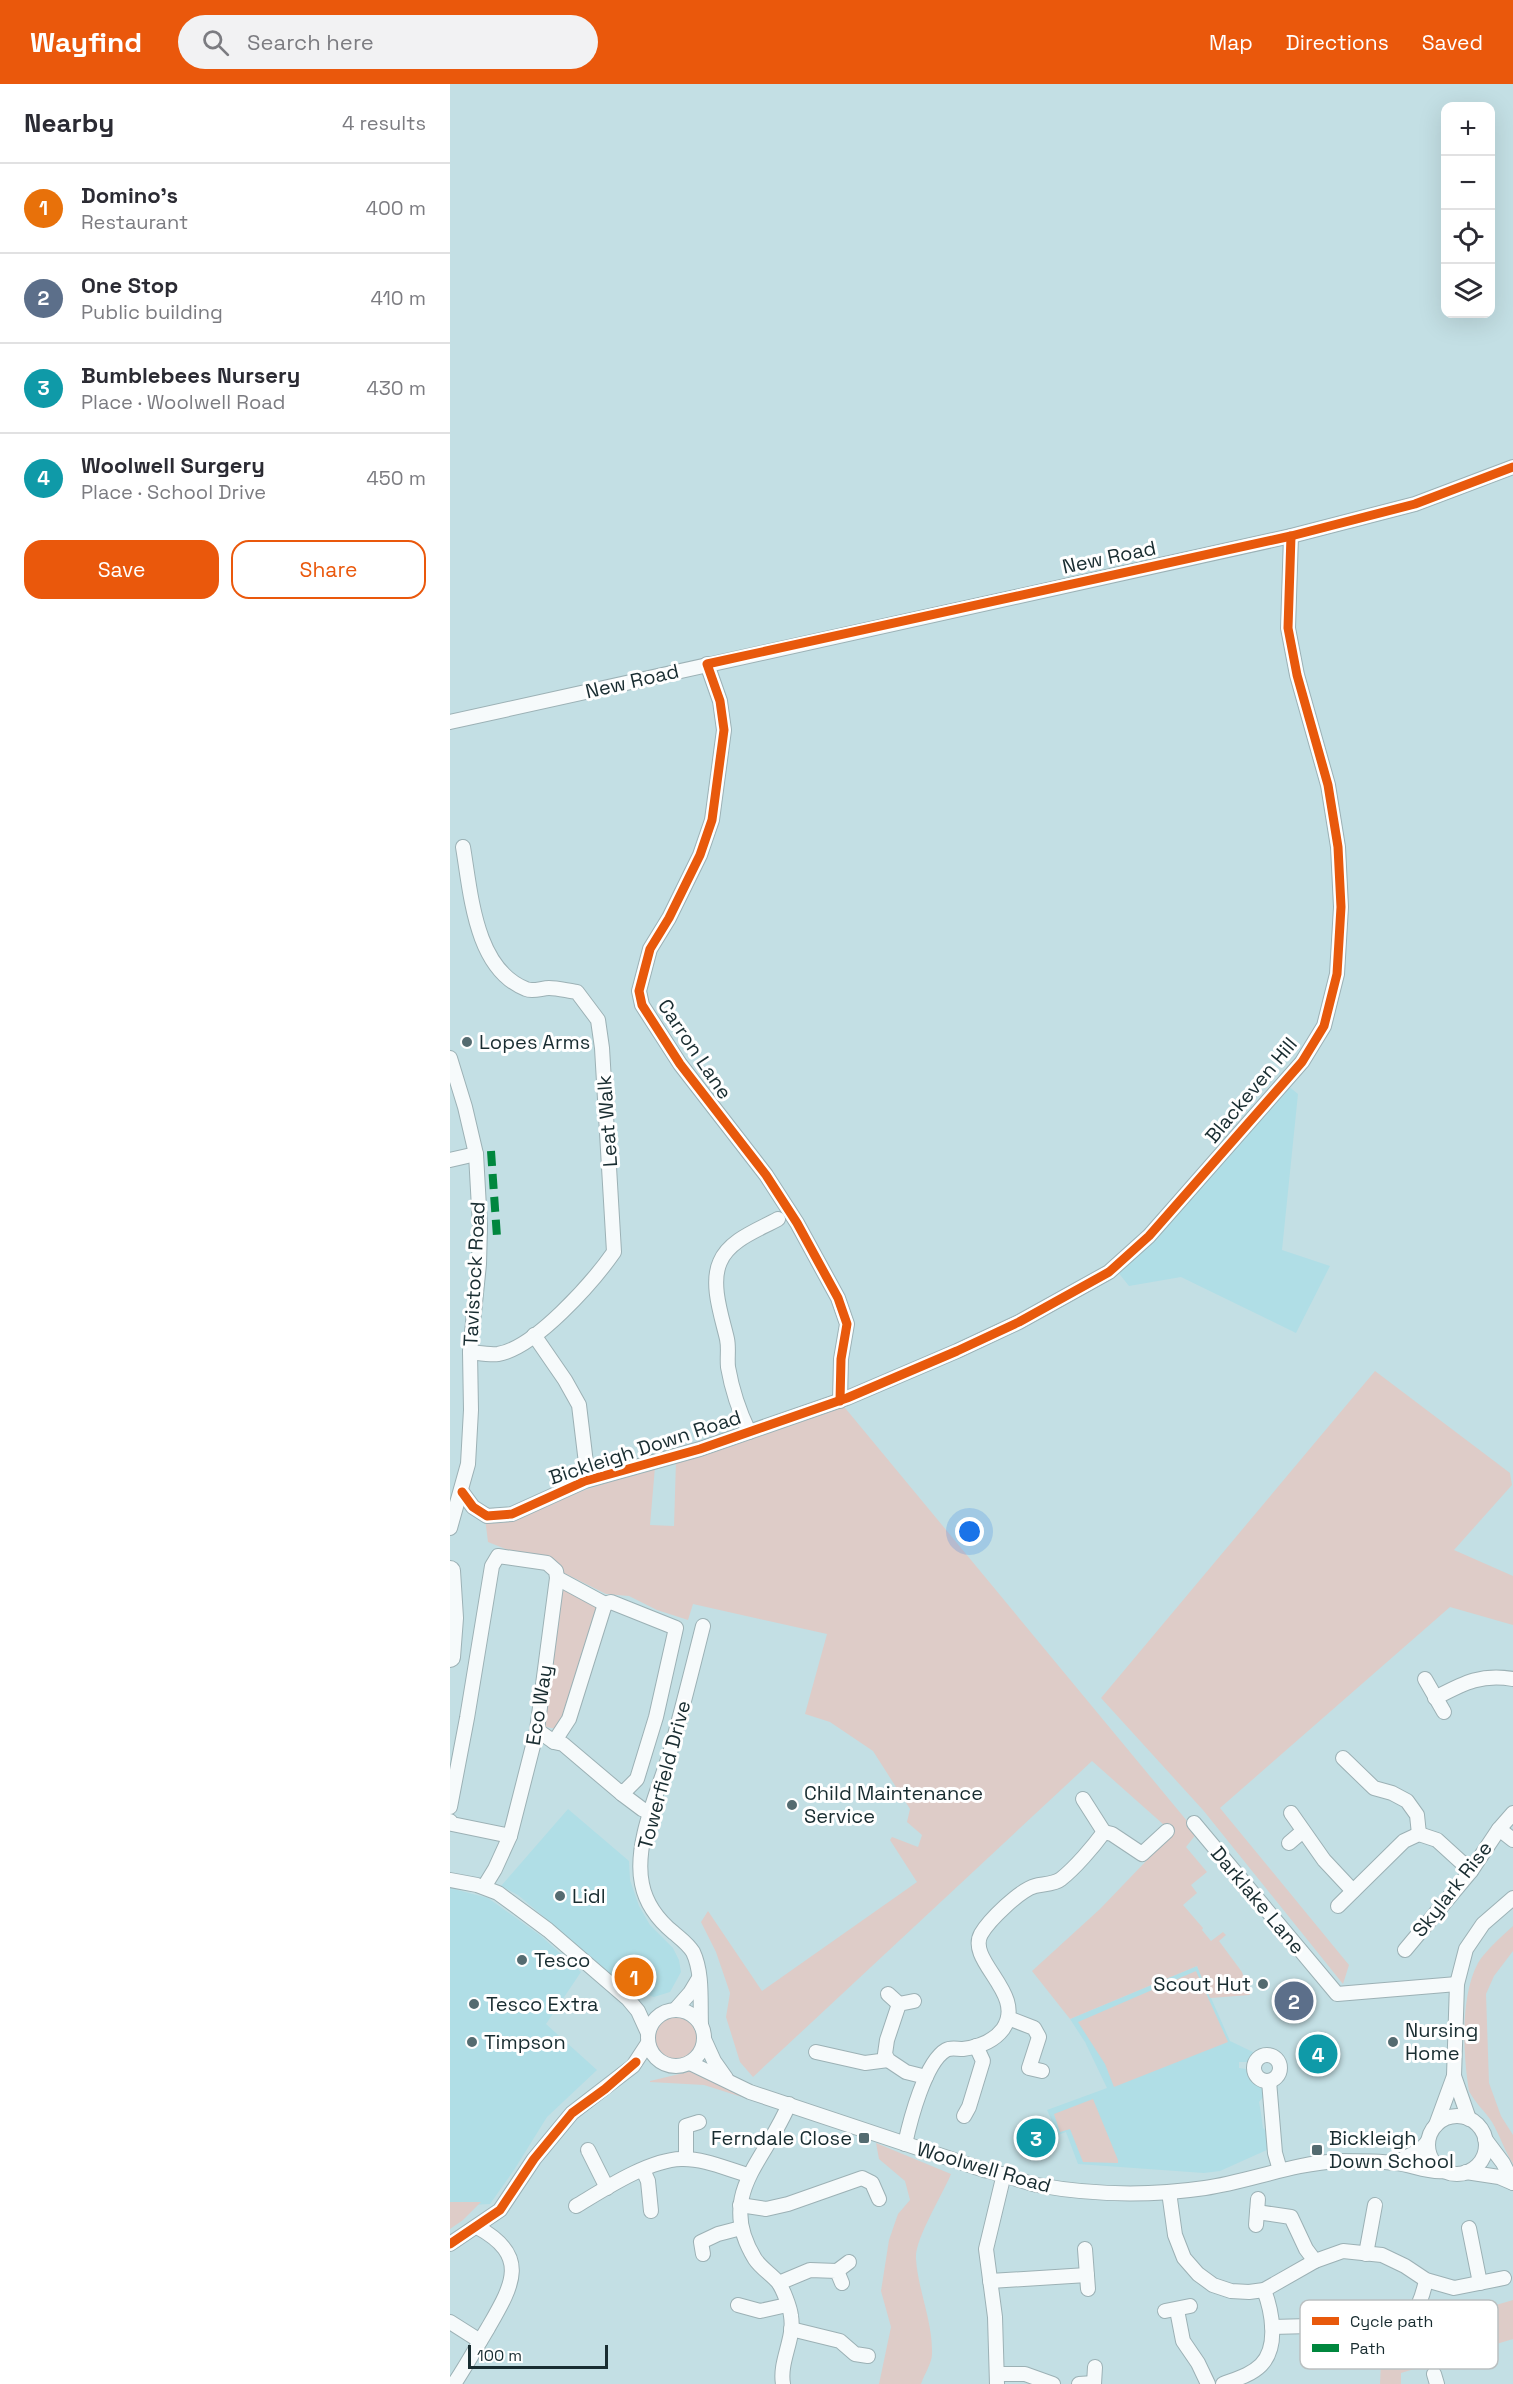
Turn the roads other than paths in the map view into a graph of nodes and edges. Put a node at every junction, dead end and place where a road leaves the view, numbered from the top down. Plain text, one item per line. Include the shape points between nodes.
1 (1513, 467) edge
2 (1291, 536) junction
3 (707, 664) junction
4 (450, 722) edge
5 (462, 847) dead end
6 (450, 1058) edge
7 (476, 1154) junction
8 (450, 1160) edge
9 (778, 1219) dead end
10 (534, 1335) junction
11 (470, 1352) junction
12 (844, 1399) junction
13 (749, 1432) junction
14 (586, 1463) dead end
15 (456, 1493) edge
16 (450, 1528) edge
17 (450, 1571) edge
18 (556, 1574) junction
19 (605, 1604) junction
20 (703, 1626) dead end
21 (450, 1657) edge
22 (1425, 1679) dead end
23 (1513, 1679) edge
24 (1435, 1698) junction
25 (1444, 1713) dead end
26 (537, 1730) junction
27 (554, 1742) junction
28 (1343, 1758) dead end
29 (621, 1794) junction
30 (1083, 1798) dead end
31 (450, 1807) edge
32 (651, 1813) junction
33 (1291, 1813) dead end
34 (1513, 1813) edge
35 (450, 1821) edge
36 (1194, 1823) dead end
37 (1499, 1829) junction
38 (1167, 1831) dead end
39 (1303, 1831) junction
40 (1104, 1832) junction
41 (1419, 1834) junction
42 (510, 1836) junction
43 (1513, 1840) edge
44 (1289, 1843) dead end
45 (1472, 1871) junction
46 (450, 1880) edge
47 (484, 1887) junction
48 (1353, 1891) junction
49 (1513, 1898) edge
50 (1338, 1906) dead end
51 (1405, 1950) dead end
52 (699, 1978) junction
53 (1457, 1984) junction
54 (888, 1994) dead end
55 (628, 2000) junction
56 (914, 2001) dead end
57 (899, 2004) junction
58 (668, 2012) junction
59 (1008, 2018) junction
60 (701, 2025) junction
61 (648, 2038) junction
62 (704, 2040) junction
63 (976, 2046) junction
64 (816, 2052) dead end
65 (888, 2060) junction
66 (690, 2063) junction
67 (1042, 2072) dead end
68 (1454, 2076) junction
69 (926, 2077) junction
70 (727, 2080) junction
71 (1269, 2081) dead end
72 (789, 2104) junction
73 (972, 2112) dead end
74 (1469, 2119) junction
75 (686, 2124) dead end
76 (1436, 2125) junction
77 (1485, 2139) junction
78 (1428, 2141) junction
79 (905, 2144) junction
80 (588, 2150) dead end
81 (686, 2159) junction
82 (1394, 2163) junction
83 (643, 2170) junction
84 (1280, 2170) junction
85 (1444, 2171) junction
86 (1466, 2172) junction
87 (1004, 2174) junction
88 (748, 2175) junction
89 (1513, 2183) edge
90 (608, 2188) junction
91 (1169, 2192) junction
92 (879, 2199) dead end
93 (740, 2205) junction
94 (1375, 2205) dead end
95 (576, 2206) dead end
96 (651, 2211) dead end
97 (1257, 2212) dead end
98 (477, 2227) junction
99 (741, 2228) junction
100 (1469, 2228) dead end
101 (450, 2244) edge
102 (698, 2245) dead end
103 (1085, 2249) dead end
104 (1366, 2254) junction
105 (1315, 2261) junction
106 (849, 2262) dead end
107 (1504, 2278) dead end
108 (1426, 2280) junction
109 (990, 2281) junction
110 (779, 2283) junction
111 (1480, 2283) junction
112 (1264, 2290) junction
113 (1421, 2300) edge
114 (738, 2305) dead end
115 (787, 2305) junction
116 (1177, 2309) dead end
117 (450, 2322) edge
118 (1272, 2326) junction
119 (1300, 2326) edge
120 (791, 2329) junction
121 (480, 2341) junction
122 (858, 2358) dead end
123 (1095, 2367) dead end
124 (997, 2379) edge
125 (1094, 2383) edge
126 (454, 2384) edge
127 (783, 2384) edge
128 (1053, 2384) edge
129 (1079, 2384) edge
130 (1208, 2384) edge
131 (1223, 2384) edge

1 - 2 street, New Road via 1415,504
2 - 3 street, New Road
2 - 12 street, Blackeven Hill via 1288,628 1328,785 1338,847 1341,907 1337,974 1324,1026 1302,1062 1149,1236 1109,1272 1008,1327
3 - 4 street, New Road
3 - 12 street, Carron Lane via 720,701 724,730 712,820 700,855 650,949 639,991 642,1005 680,1064 766,1175 797,1222 838,1298 847,1324 841,1359
5 - 10 street, Leat Walk via 478,927 491,960 505,978 528,990 577,992 598,1020 614,1252 578,1296
6 - 7 street, Tavistock Road
7 - 8 street
7 - 11 street, Tavistock Road via 479,1254
9 - 13 street via 728,1249 719,1263 716,1282 732,1388
10 - 11 street, Leat Walk via 498,1354
10 - 14 street via 579,1405
11 - 15 street, Tavistock Road via 468,1464
12 - 13 street, Bickleigh Down Road
13 - 15 street, Bickleigh Down Road via 666,1460 585,1481 512,1514 487,1516
15 - 16 street, Tavistock Road
17 - 21 highway
18 - 19 street
18 - 26 street, Eco Way
18 - 31 street via 547,1563 498,1556 492,1566
19 - 27 street via 569,1719
19 - 29 street via 611,1602 676,1628 637,1779
20 - 32 street, Towerfield Drive
22 - 24 street
23 - 24 street via 1487,1677 1466,1681
24 - 25 street
26 - 27 street
26 - 42 street, Eco Way
27 - 29 street via 563,1744
28 - 41 street via 1374,1788 1407,1801 1417,1815
29 - 32 street
30 - 40 street
32 - 52 street, Towerfield Drive via 642,1846 642,1885 655,1914 692,1950
33 - 39 street
34 - 37 street, Skylark Rise
35 - 42 street via 461,1827
36 - 53 street, Darklake Lane via 1337,1994
37 - 43 street, Skylark Rise
37 - 45 street, Skylark Rise
38 - 40 street via 1142,1854
39 - 44 street
39 - 48 street
40 - 59 street via 1060,1881 1033,1886 1020,1894 981,1934 978,1946 1003,1991 1009,2006
41 - 45 street via 1437,1840
41 - 48 street via 1404,1841
42 - 47 street, Eco Way
45 - 51 street, Skylark Rise
46 - 47 street
47 - 55 street via 525,1912
48 - 50 street
49 - 53 street via 1483,1924 1466,1950
52 - 58 street
52 - 60 street, Towerfield Drive
53 - 68 street
54 - 57 street
55 - 58 street via 642,2008
55 - 61 street via 638,2011
56 - 57 street
57 - 65 street via 887,2040
58 - 60 street via 690,2014
58 - 61 street via 652,2023
59 - 63 street via 996,2037
59 - 67 street via 1034,2028 1039,2037 1029,2068
60 - 62 street
61 - 66 street via 652,2055 662,2063 674,2067
61 - 98 street via 633,2066 572,2113 534,2159 500,2210
62 - 66 street via 700,2053
62 - 70 street
63 - 69 street via 948,2049 934,2060
63 - 73 street via 982,2061
64 - 65 street via 865,2063
65 - 69 street via 906,2072
66 - 70 street, Woolwell Road
68 - 74 street
68 - 76 street
69 - 79 street
70 - 72 street, Woolwell Road
71 - 84 street
72 - 79 street, Woolwell Road
72 - 88 street
74 - 76 street via 1451,2116
74 - 77 street
75 - 81 street
76 - 78 street
77 - 86 street via 1484,2156
77 - 89 street
78 - 82 street
78 - 85 street via 1429,2153
79 - 87 street, Woolwell Road
80 - 90 street
81 - 83 street
81 - 88 street
82 - 84 street, Woolwell Road via 1339,2161
82 - 85 street, Woolwell Road
83 - 90 street
83 - 96 street
84 - 91 street, Woolwell Road via 1231,2183
85 - 86 street
86 - 89 street
87 - 91 street, Woolwell Road via 1061,2189 1115,2194
87 - 109 street via 986,2249
88 - 93 street
90 - 95 street
91 - 112 street via 1175,2235 1184,2258 1198,2274 1213,2286 1231,2291
92 - 93 street via 872,2183 862,2178 766,2209
93 - 99 street
94 - 104 street
97 - 105 street via 1291,2217
98 - 101 street
98 - 121 street via 503,2247 513,2276 506,2297
99 - 102 street
99 - 110 street via 757,2262
100 - 111 street
103 - 109 street via 1088,2282
104 - 105 street via 1343,2251
104 - 108 street via 1382,2255
105 - 112 street
106 - 110 street via 839,2277 810,2270
107 - 111 street
108 - 111 street via 1454,2288
108 - 113 street
109 - 124 street
110 - 115 street
112 - 118 street
114 - 115 street via 760,2311
115 - 120 street via 792,2316
116 - 130 street via 1183,2341
117 - 121 street
118 - 119 street
118 - 131 street via 1274,2338 1263,2364
120 - 122 street via 840,2341
120 - 127 street via 781,2374
121 - 126 street
123 - 125 street
124 - 128 street via 1025,2374
125 - 129 street

